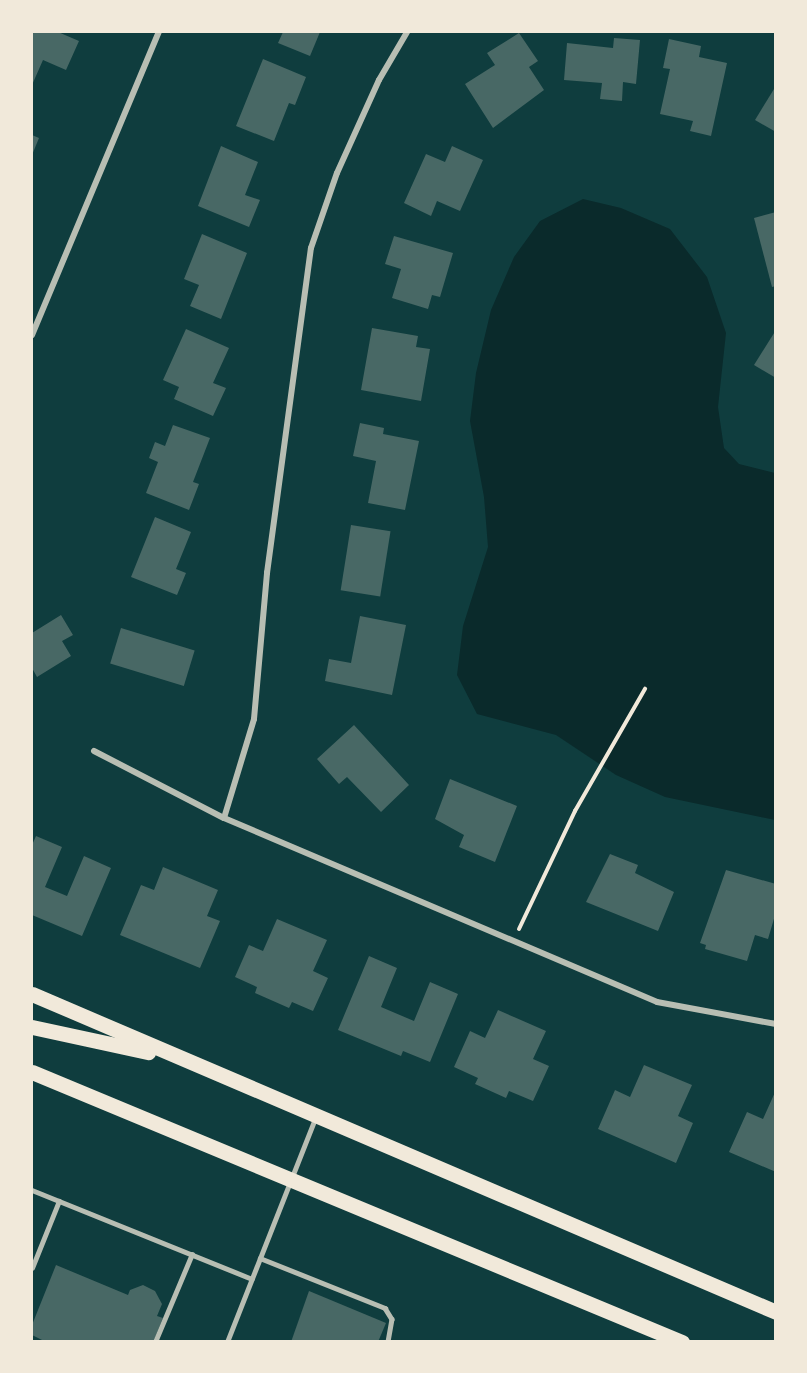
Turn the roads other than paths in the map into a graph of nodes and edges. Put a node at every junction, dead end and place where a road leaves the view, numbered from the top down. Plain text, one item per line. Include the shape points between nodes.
1 (159, 32) edge
2 (408, 32) edge
3 (32, 335) edge
4 (94, 751) dead end
5 (224, 818) junction
6 (32, 994) edge
7 (776, 1024) edge
8 (32, 1027) edge
9 (171, 1056) junction
10 (32, 1072) edge
11 (316, 1116) junction
12 (292, 1180) junction
13 (32, 1190) edge
14 (59, 1201) junction
15 (192, 1254) junction
16 (260, 1258) junction
17 (32, 1268) edge
18 (252, 1279) junction
19 (776, 1312) edge
20 (155, 1341) edge
21 (227, 1341) edge
22 (388, 1341) edge
23 (682, 1341) edge

1 - 3 street
2 - 5 street via 379,80 341,163 311,248 267,573 254,719
4 - 5 street
5 - 7 street via 657,1002
6 - 9 main road
8 - 9 main road
9 - 11 main road
10 - 12 main road
11 - 12 lane
11 - 19 main road
12 - 16 lane
12 - 23 main road
13 - 14 lane
14 - 15 lane
14 - 17 lane
15 - 18 lane
15 - 20 lane
16 - 18 lane
16 - 22 lane via 385,1308 392,1319
18 - 21 lane

